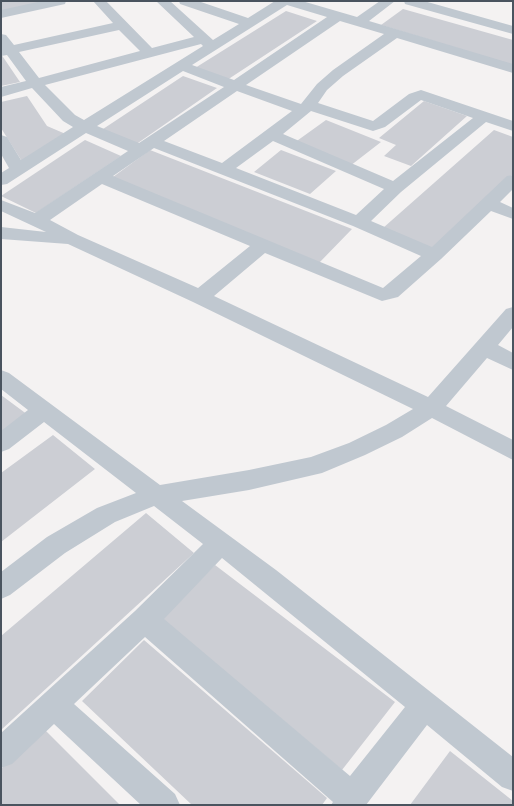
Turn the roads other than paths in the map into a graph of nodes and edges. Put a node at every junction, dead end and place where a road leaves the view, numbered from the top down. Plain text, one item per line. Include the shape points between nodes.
1 (60, 1) edge
2 (99, 1) edge
3 (162, 1) edge
4 (185, 1) edge
5 (284, 1) edge
6 (288, 1) edge
7 (389, 1) edge
8 (410, 1) edge
9 (1, 14) edge
10 (338, 16) junction
11 (359, 22) junction
12 (249, 23) junction
13 (123, 25) junction
14 (513, 30) edge
15 (395, 33) junction
16 (208, 43) junction
17 (4, 46) edge
18 (150, 54) junction
19 (181, 66) junction
20 (513, 69) edge
21 (36, 84) junction
22 (236, 86) junction
23 (1, 92) edge
24 (305, 108) junction
25 (483, 116) junction
26 (513, 126) edge
27 (84, 127) junction
28 (272, 135) junction
29 (1, 140) edge
30 (147, 146) junction
31 (18, 168) junction
32 (224, 169) junction
33 (100, 177) junction
34 (1, 180) edge
35 (513, 180) edge
36 (395, 188) junction
37 (489, 204) junction
38 (1, 205) edge
39 (513, 214) edge
40 (37, 220) junction
41 (359, 222) junction
42 (1, 233) edge
43 (72, 239) junction
44 (264, 244) junction
45 (434, 255) junction
46 (200, 298) junction
47 (513, 314) edge
48 (484, 347) junction
49 (513, 362) edge
50 (1, 378) edge
51 (431, 408) junction
52 (43, 411) junction
53 (1, 443) edge
54 (513, 451) edge
55 (156, 495) junction
56 (220, 543) junction
57 (1, 587) edge
58 (145, 620) junction
59 (54, 705) junction
60 (424, 706) junction
61 (1, 753) edge
62 (513, 776) edge
63 (350, 802) edge
64 (164, 805) edge

1 - 9 street
2 - 13 street
3 - 16 street
4 - 12 street
5 - 12 street
6 - 10 street
7 - 11 street
8 - 14 street
10 - 11 street
10 - 22 street
11 - 15 street
12 - 16 street
13 - 17 street
13 - 18 street
15 - 20 street
15 - 24 street via 338,73 322,87
16 - 18 street
16 - 19 street
17 - 21 street
18 - 21 street
19 - 22 street
19 - 27 street
21 - 23 street
21 - 27 street via 64,113
22 - 24 street
22 - 30 street
24 - 25 street via 373,126 414,97 421,95
24 - 28 street
25 - 26 street
25 - 36 street
27 - 30 street
27 - 31 street
28 - 32 street
28 - 36 street
29 - 31 street
30 - 32 street
30 - 33 street
31 - 34 street
32 - 41 street
33 - 40 street
33 - 44 street
35 - 37 street
36 - 41 street
37 - 39 street
37 - 45 street
38 - 40 street
40 - 43 street
41 - 45 street
42 - 43 street
43 - 46 street
44 - 45 street via 382,295 392,292
44 - 46 street
46 - 51 street
47 - 48 street
48 - 49 street
48 - 51 street
50 - 52 street
51 - 54 street
51 - 55 street via 382,437 314,466 249,480
52 - 53 street
52 - 55 street
55 - 56 street
55 - 57 street via 106,515 56,545
56 - 58 street
56 - 60 street
58 - 59 street
58 - 63 street
59 - 61 street
59 - 64 street
60 - 62 street
60 - 63 street

